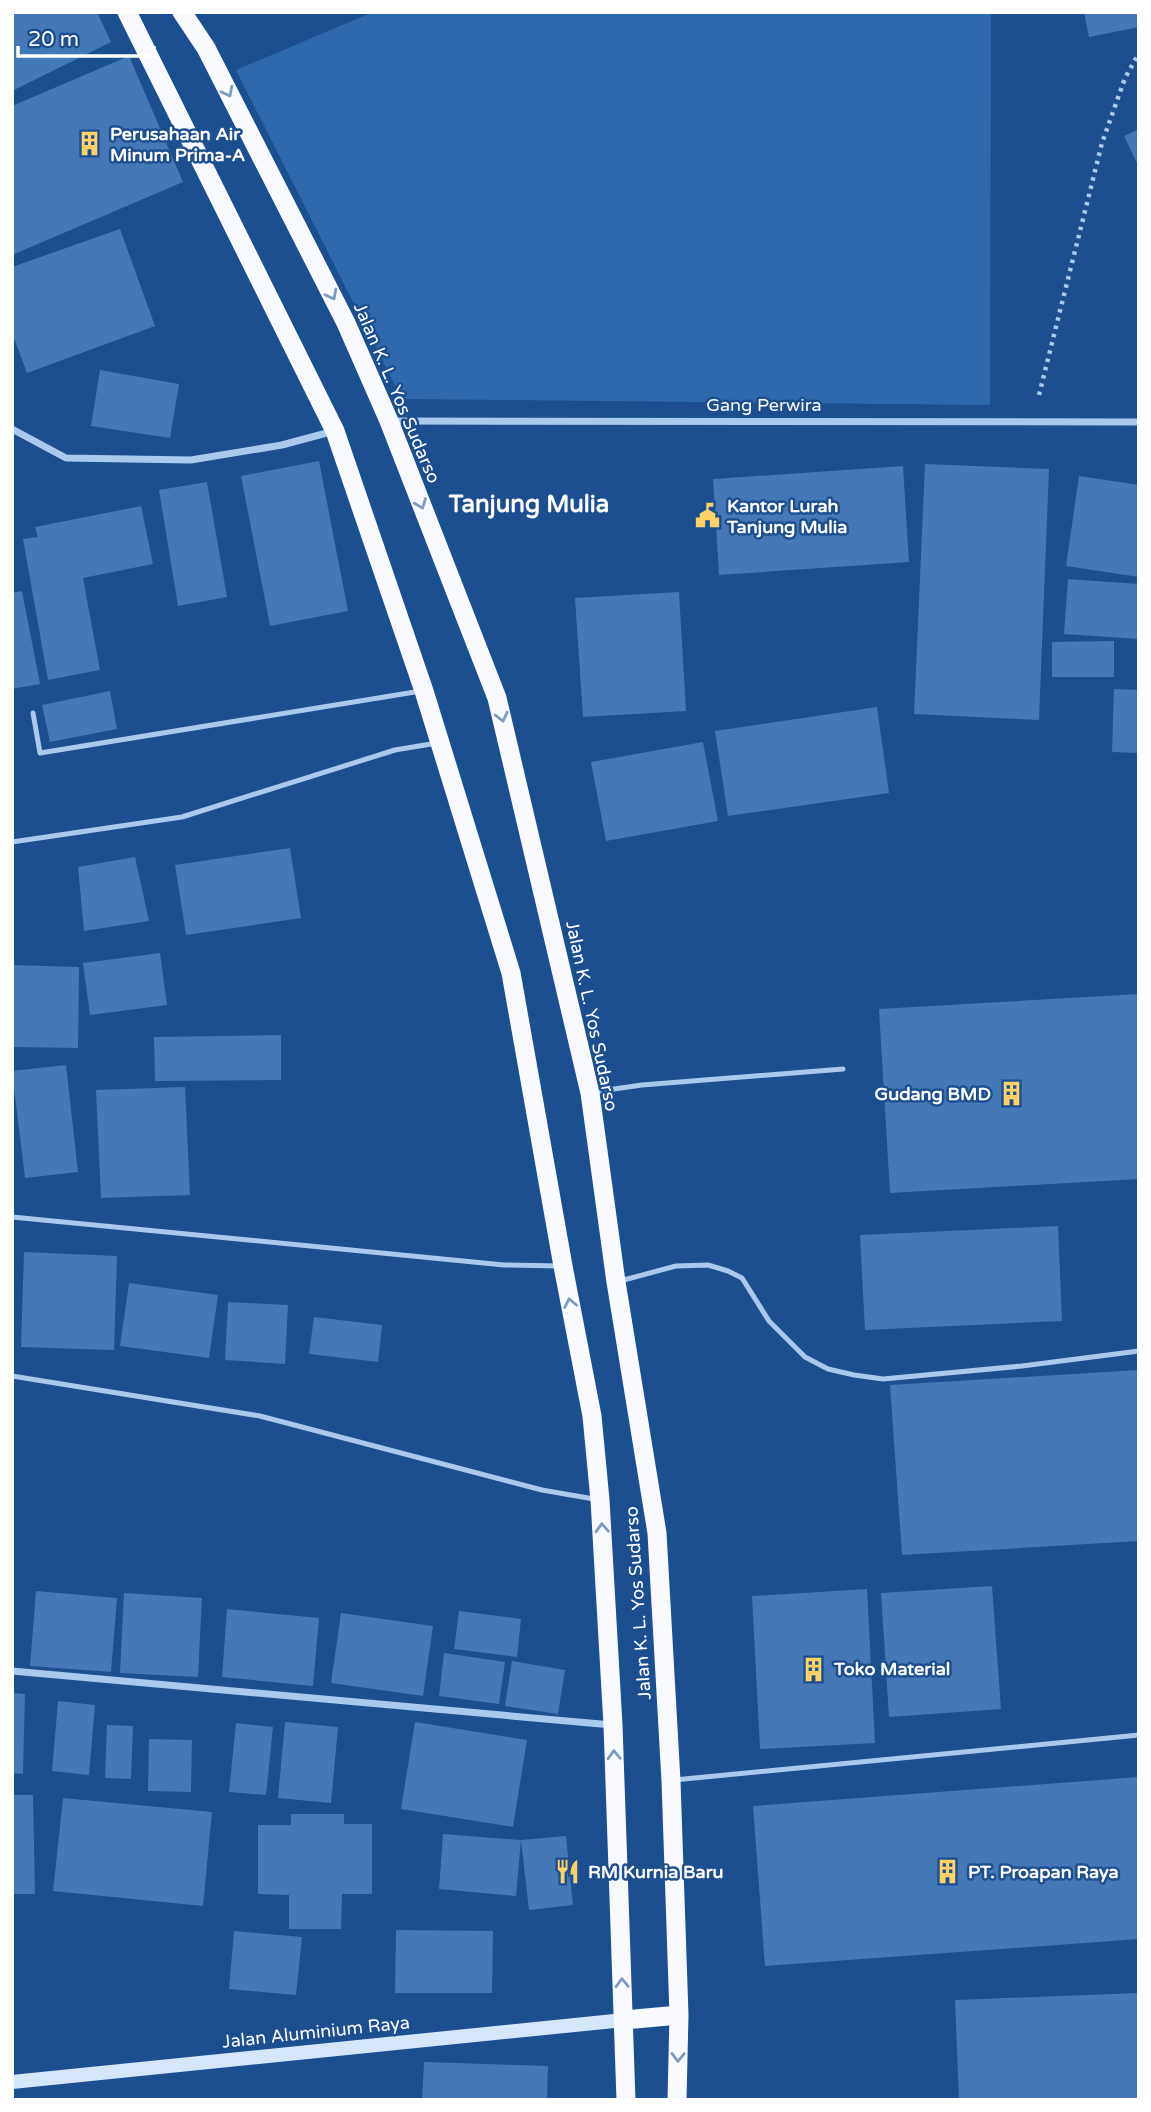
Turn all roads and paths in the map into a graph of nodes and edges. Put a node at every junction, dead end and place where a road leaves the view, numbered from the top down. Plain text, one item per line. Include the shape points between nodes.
1 (127, 12) edge
2 (182, 12) edge
3 (1139, 53) edge
4 (1032, 420) junction
5 (389, 421) junction
6 (1139, 422) edge
7 (12, 429) edge
8 (335, 431) junction
9 (424, 691) junction
10 (33, 713) dead end
11 (440, 743) junction
12 (12, 842) edge
13 (843, 1069) dead end
14 (590, 1093) junction
15 (12, 1217) edge
16 (563, 1266) junction
17 (616, 1282) junction
18 (1139, 1350) edge
19 (12, 1376) edge
20 (600, 1500) junction
21 (12, 1671) edge
22 (613, 1726) junction
23 (1139, 1735) edge
24 (671, 1780) junction
25 (679, 2015) junction
26 (624, 2020) junction
27 (12, 2081) edge
28 (626, 2100) edge
29 (677, 2100) edge

1 - 8 highway, Jalan K. L. Yos Sudarso
2 -> 5 highway, Jalan K. L. Yos Sudarso via 206,48 346,323
3 - 4 path via 1102,143
4 - 5 street, Gang Perwira
4 - 6 street, Gang Perwira
5 -> 14 highway, Jalan K. L. Yos Sudarso via 497,698
7 - 8 street via 66,458 191,460
8 - 9 highway, Jalan K. L. Yos Sudarso
9 - 10 lane via 40,753
9 - 11 highway, Jalan K. L. Yos Sudarso
11 - 12 lane via 395,750 182,817
11 - 16 highway, Jalan K. L. Yos Sudarso via 511,973
13 - 14 lane
14 - 17 highway, Jalan K. L. Yos Sudarso
15 - 16 lane via 504,1265
20 -> 16 highway, Jalan K. L. Yos Sudarso via 592,1416
17 - 18 lane via 676,1266 708,1265 728,1271 742,1278 769,1321 805,1357 828,1369 883,1379
17 - 24 highway, Jalan K. L. Yos Sudarso via 657,1533
19 - 20 lane via 260,1416 542,1490
22 -> 20 highway, Jalan K. L. Yos Sudarso
21 - 22 street
26 -> 22 highway, Jalan K. L. Yos Sudarso
23 - 24 lane
24 - 25 highway, Jalan K. L. Yos Sudarso
25 - 26 highway
25 -> 29 highway, Jalan K. L. Yos Sudarso
26 - 27 main road, Jalan Aluminium Raya
26 - 28 highway, Jalan K. L. Yos Sudarso

